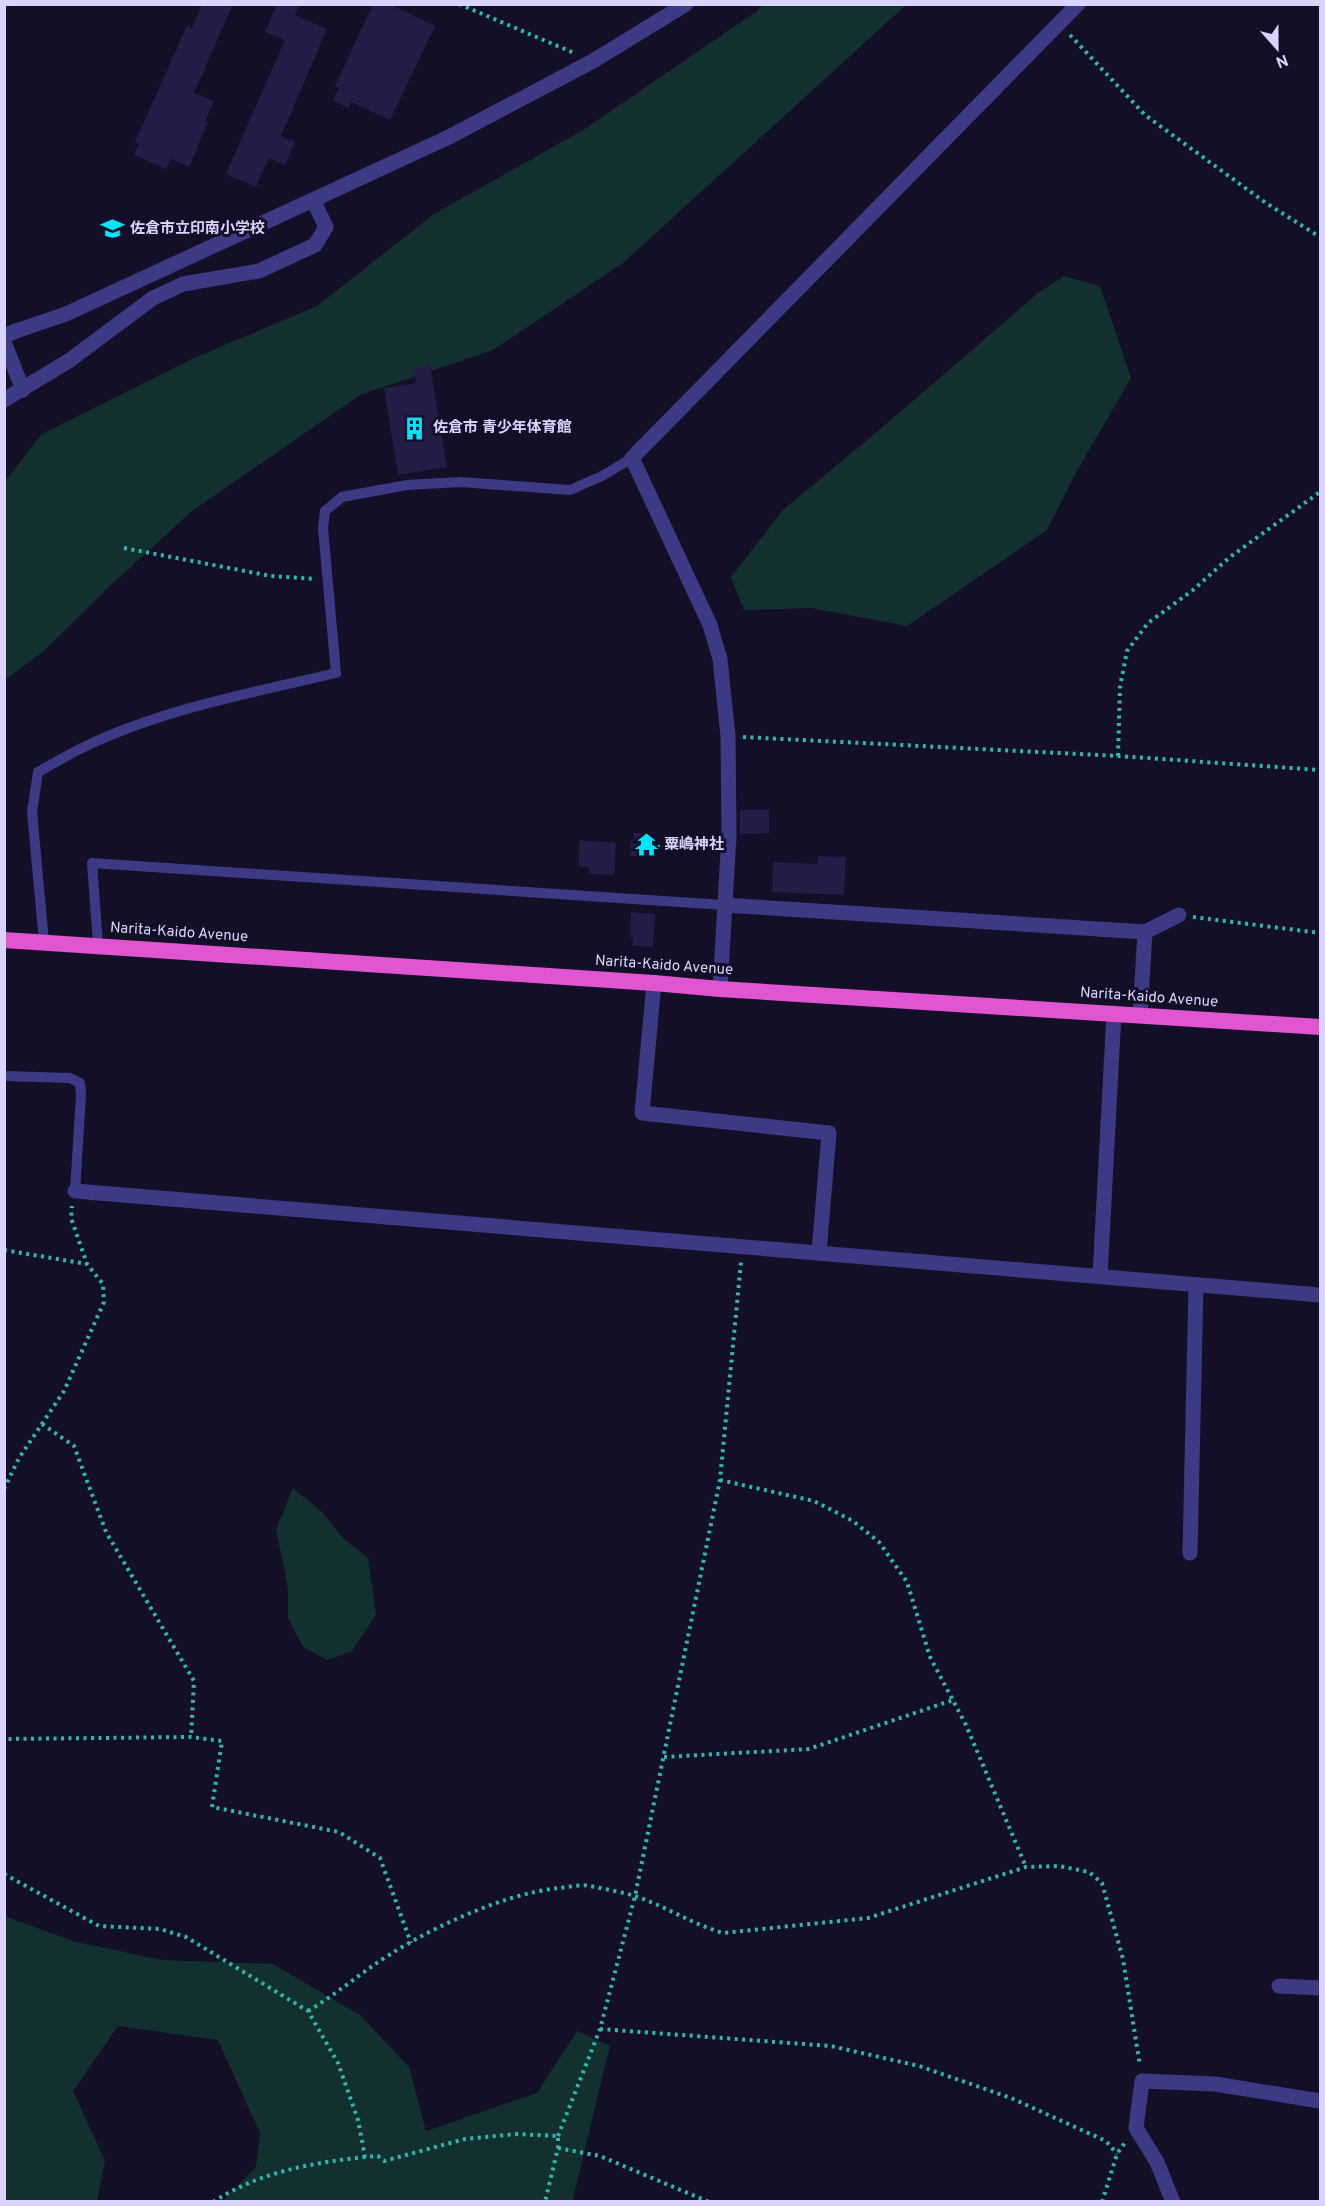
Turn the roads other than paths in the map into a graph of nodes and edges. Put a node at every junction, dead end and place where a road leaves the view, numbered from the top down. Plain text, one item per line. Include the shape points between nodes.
1 (686, 4) edge
2 (1078, 4) edge
3 (313, 200) junction
4 (8, 337) edge
5 (23, 390) junction
6 (4, 400) edge
7 (632, 458) junction
8 (724, 905) junction
9 (1179, 915) road end
10 (1145, 932) junction
11 (4, 940) edge
12 (44, 942) junction
13 (98, 945) junction
14 (654, 983) junction
15 (720, 989) junction
16 (1114, 1013) junction
17 (1140, 1015) junction
18 (1320, 1027) edge
19 (4, 1076) edge
20 (75, 1191) joint
21 (819, 1253) junction
22 (1100, 1276) junction
23 (1196, 1284) junction
24 (1320, 1295) edge
25 (1190, 1553) dead end
26 (1279, 1986) dead end
27 (1320, 1989) edge
28 (1320, 2101) edge
29 (1173, 2202) edge

1 - 3 street via 593,62 449,137
2 - 7 street
3 - 4 street
3 - 5 street via 326,227 315,245 259,271 183,284 153,298
4 - 5 street
5 - 6 street
7 - 8 street via 710,625 720,659 728,736
7 - 12 lane via 570,490 460,482 407,485 342,497 325,511 323,528 336,673 150,721 83,747 38,772 32,812
8 - 10 street
8 - 13 lane via 92,863
8 - 15 street
9 - 10 street
10 - 17 street
11 - 12 highway, Narita-Kaido Avenue
12 - 13 highway, Narita-Kaido Avenue
13 - 14 highway, Narita-Kaido Avenue
14 - 15 highway, Narita-Kaido Avenue
14 - 21 street via 642,1113 829,1133
15 - 16 highway, Narita-Kaido Avenue
16 - 17 highway, Narita-Kaido Avenue
16 - 22 street
17 - 18 highway, Narita-Kaido Avenue
19 - 20 lane via 70,1078 80,1083
20 - 21 street
21 - 22 street
22 - 23 street
23 - 24 street
23 - 25 street
26 - 27 street
28 - 29 street via 1215,2084 1142,2081 1136,2128 1157,2162

